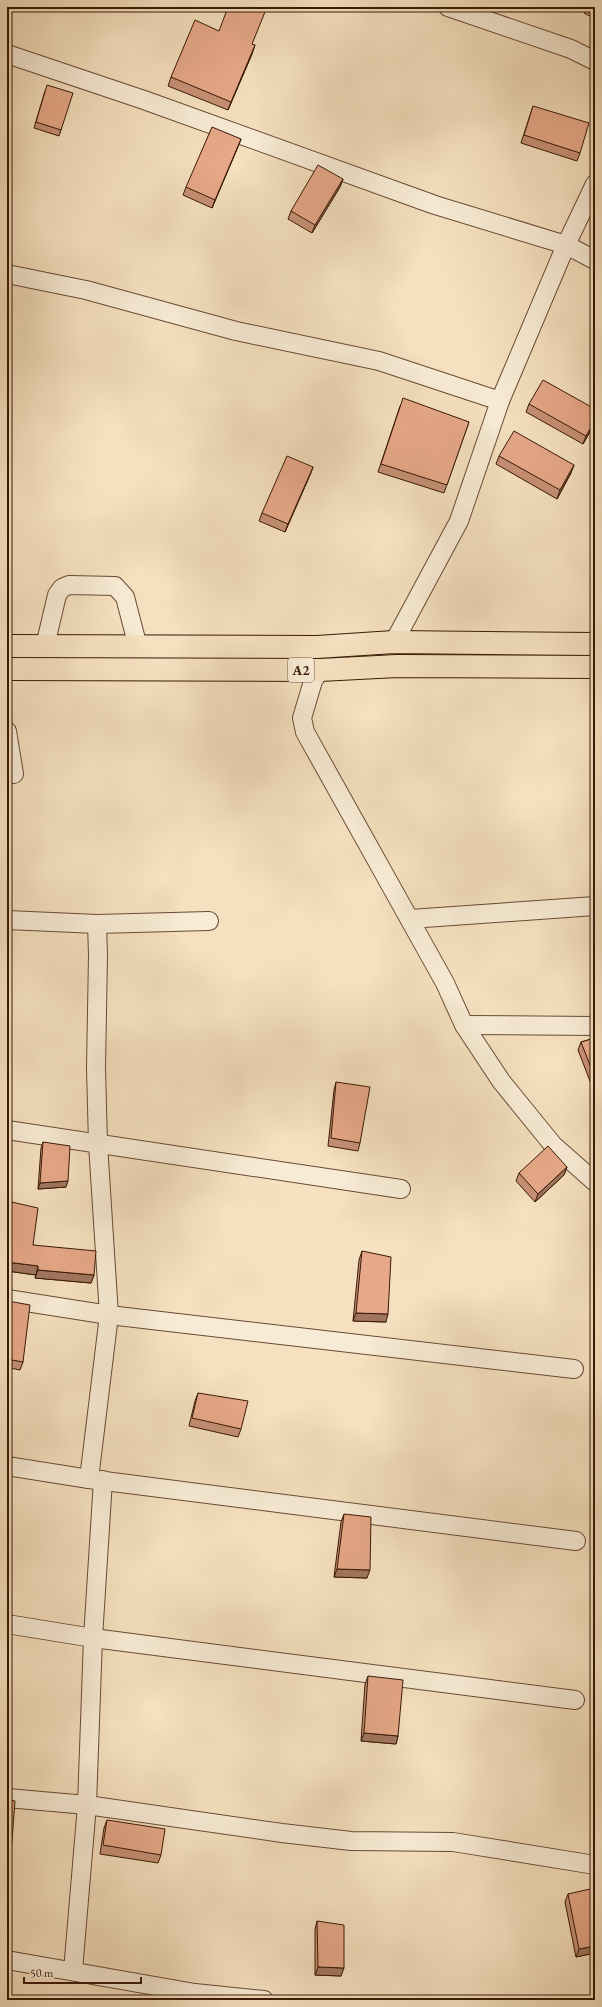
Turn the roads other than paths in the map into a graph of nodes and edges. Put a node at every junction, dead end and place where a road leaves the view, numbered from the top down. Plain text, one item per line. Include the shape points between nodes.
1 (448, 7) edge
2 (7, 54) edge
3 (595, 60) edge
4 (595, 184) edge
5 (566, 246) junction
6 (595, 260) edge
7 (7, 274) edge
8 (500, 401) junction
9 (394, 642) junction
10 (595, 644) edge
11 (7, 646) edge
12 (45, 646) junction
13 (138, 647) junction
14 (595, 667) edge
15 (7, 670) edge
16 (320, 670) junction
17 (7, 731) edge
18 (14, 774) dead end
19 (595, 906) edge
20 (410, 919) junction
21 (7, 920) edge
22 (209, 921) dead end
23 (97, 924) junction
24 (464, 1025) junction
25 (595, 1026) edge
26 (7, 1130) edge
27 (98, 1144) junction
28 (595, 1182) edge
29 (401, 1189) dead end
30 (7, 1299) edge
31 (109, 1315) junction
32 (574, 1369) dead end
33 (7, 1466) edge
34 (96, 1479) junction
35 (576, 1541) dead end
36 (7, 1624) edge
37 (93, 1638) junction
38 (575, 1700) dead end
39 (7, 1798) edge
40 (87, 1805) junction
41 (595, 1865) edge
42 (7, 1960) edge
43 (73, 1971) junction
44 (264, 2000) edge

1 - 3 street via 571,49
2 - 5 street via 144,100 435,205
4 - 5 street
5 - 6 street
5 - 8 street
7 - 8 street via 86,290 236,331 379,361
8 - 9 street via 458,521
9 - 10 highway, A2
9 - 13 highway, A2 via 317,647
11 - 12 highway, A2
12 - 13 highway, A2
12 - 13 street via 57,594 68,585 115,586 121,591 125,597
14 - 16 highway, A2 via 397,666
15 - 16 highway, A2
16 - 20 street via 313,681 302,718 305,732
17 - 18 street
19 - 20 street
20 - 24 street via 445,983
21 - 23 street
22 - 23 street
23 - 27 street
24 - 25 street
24 - 28 street via 502,1081 553,1145
26 - 27 street
27 - 29 street
27 - 31 street
30 - 31 street
31 - 32 street
31 - 34 street
33 - 34 street
34 - 35 street
34 - 37 street
36 - 37 street
37 - 38 street
37 - 40 street
39 - 40 street
40 - 41 street via 352,1841 452,1842
40 - 43 street
42 - 43 street
43 - 44 street via 195,1993

